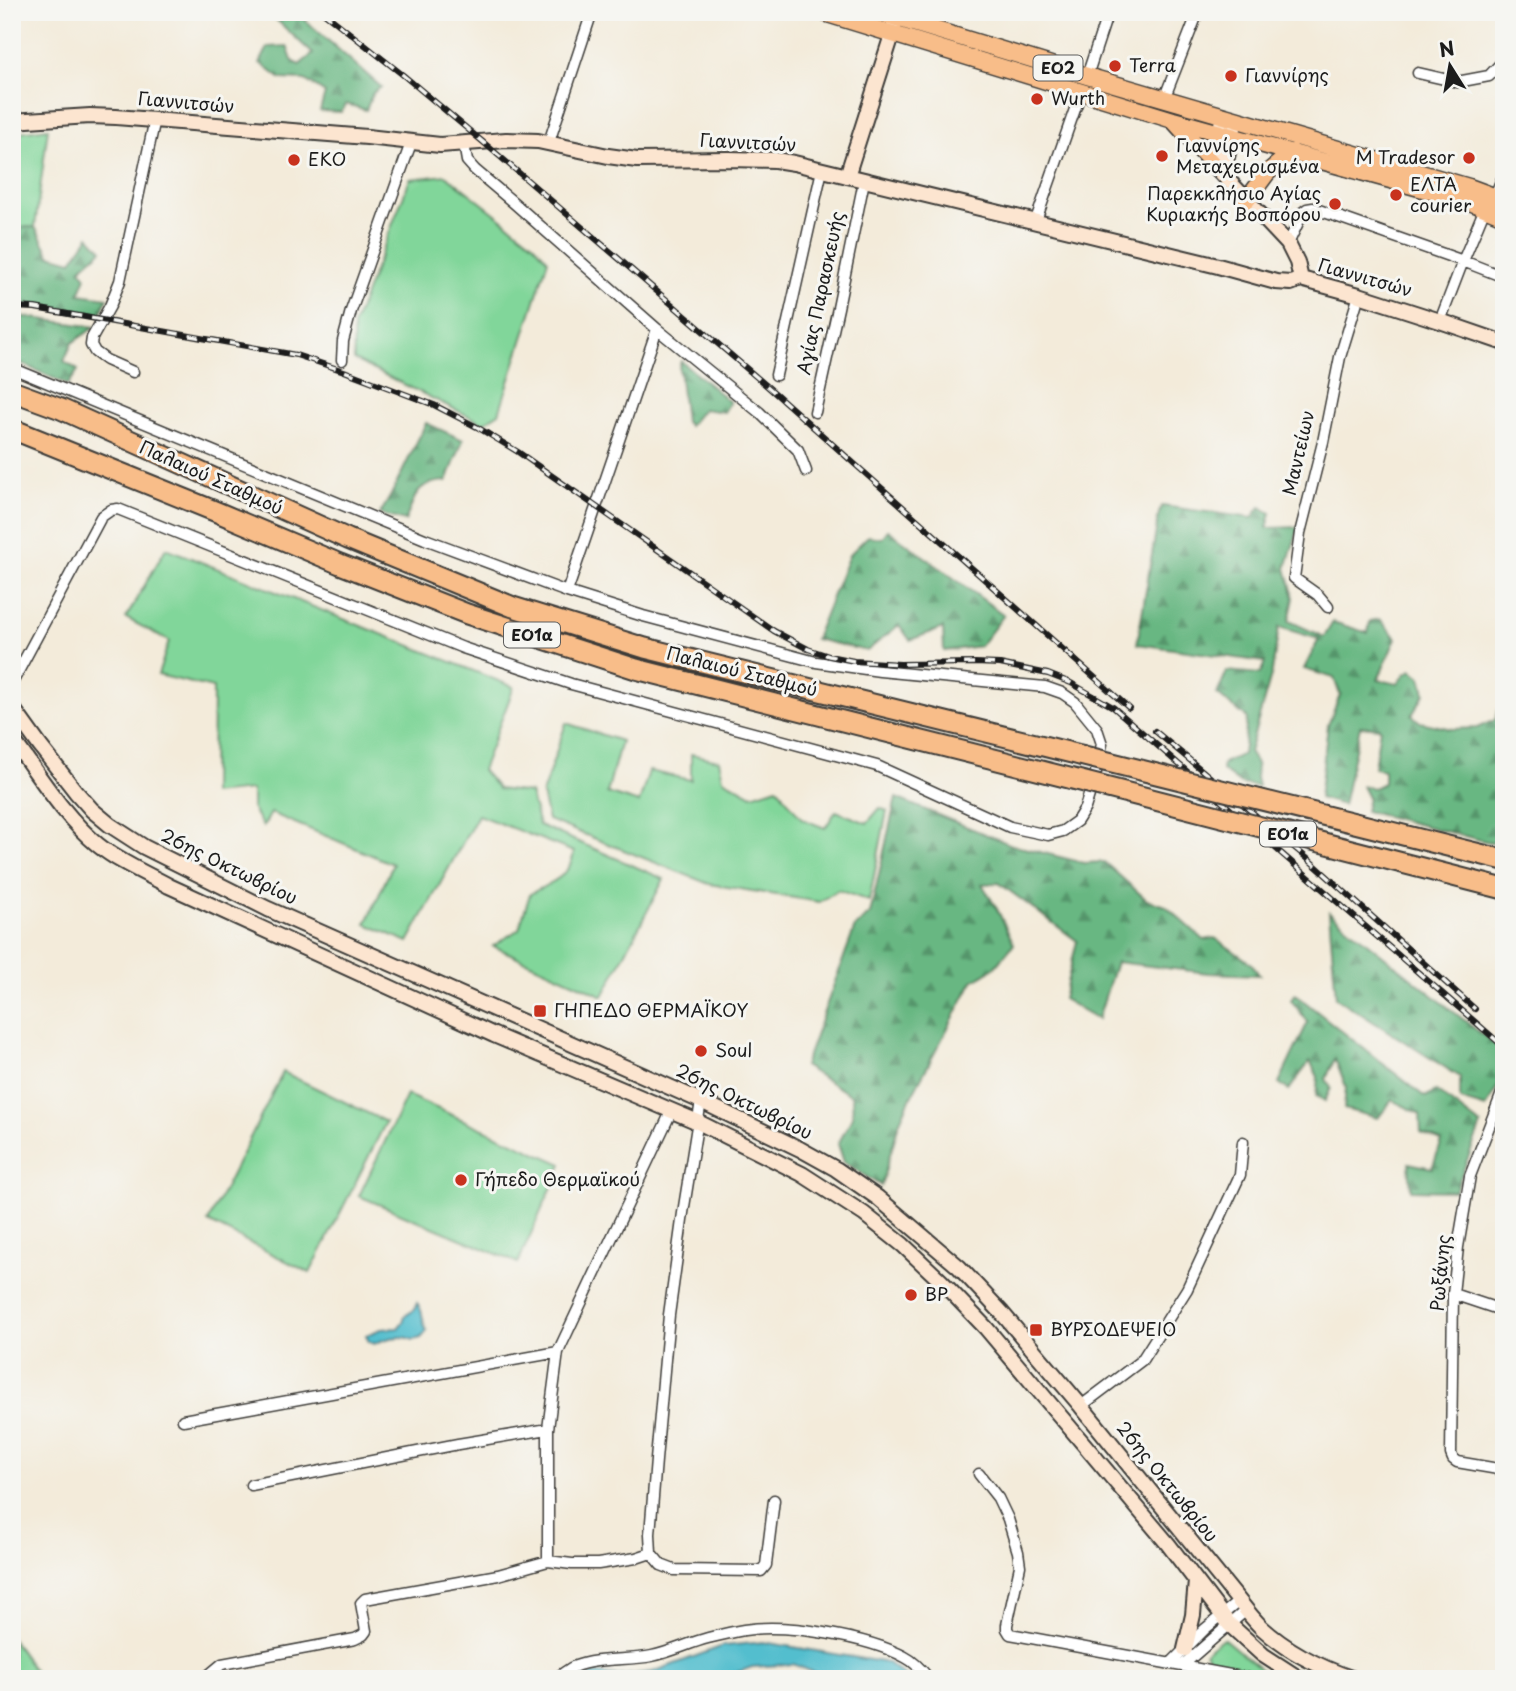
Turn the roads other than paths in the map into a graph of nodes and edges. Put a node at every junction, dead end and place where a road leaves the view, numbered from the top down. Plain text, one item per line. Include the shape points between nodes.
1 (592, 12) edge
2 (821, 12) edge
3 (877, 12) edge
4 (1108, 12) edge
5 (1198, 12) edge
6 (895, 15) edge
7 (892, 35) junction
8 (1504, 60) edge
9 (1418, 73) dead end
10 (1087, 76) junction
11 (1081, 92) junction
12 (1164, 99) junction
13 (155, 119) junction
14 (1172, 120) junction
15 (12, 121) edge
16 (1227, 126) junction
17 (549, 142) junction
18 (411, 143) junction
19 (464, 144) junction
20 (1292, 152) junction
21 (1217, 168) junction
22 (822, 170) junction
23 (1504, 174) edge
24 (847, 176) junction
25 (864, 181) junction
26 (1247, 200) junction
27 (1495, 201) edge
28 (1504, 216) edge
29 (1035, 223) junction
30 (1288, 244) junction
31 (1463, 261) junction
32 (1504, 277) edge
33 (1301, 279) junction
34 (1359, 295) junction
35 (1440, 321) junction
36 (657, 329) junction
37 (1504, 343) edge
38 (342, 360) dead end
39 (12, 368) edge
40 (133, 372) dead end
41 (776, 375) dead end
42 (16, 392) edge
43 (814, 412) dead end
44 (12, 429) edge
45 (806, 471) dead end
46 (567, 592) junction
47 (1328, 607) dead end
48 (12, 683) edge
49 (12, 707) edge
50 (12, 739) edge
51 (1504, 860) edge
52 (1504, 889) edge
53 (1504, 1088) edge
54 (701, 1101) junction
55 (671, 1112) junction
56 (698, 1122) junction
57 (1243, 1142) dead end
58 (1452, 1294) junction
59 (1504, 1311) edge
60 (558, 1352) junction
61 (1081, 1406) junction
62 (183, 1420) dead end
63 (548, 1429) junction
64 (1504, 1470) edge
65 (979, 1474) dead end
66 (251, 1485) dead end
67 (774, 1500) dead end
68 (651, 1553) junction
69 (548, 1561) junction
70 (1196, 1581) junction
71 (1242, 1605) junction
72 (1225, 1620) junction
73 (1185, 1648) junction
74 (1171, 1663) junction
75 (1183, 1665) junction
76 (204, 1679) edge
77 (555, 1679) edge
78 (929, 1679) edge
79 (1252, 1679) edge
80 (1300, 1679) edge
81 (1354, 1679) edge

1 - 17 street
2 - 7 main road, ΕΟ2
3 - 6 main road, ΕΟ2
4 - 10 street
5 - 12 street
6 - 7 main road
6 - 10 main road, ΕΟ2
7 - 11 main road, ΕΟ2
7 - 24 main road
8 - 9 street via 1489,76 1457,82
10 - 12 main road, ΕΟ2
11 - 14 main road, ΕΟ2
11 - 29 street
12 - 16 main road, ΕΟ2
13 - 15 main road, Γιαννιτσών via 90,116
13 - 18 main road, Γιαννιτσών
13 - 40 street via 120,281 91,345 95,352
14 - 16 main road, ΕΟ2
14 - 21 main road
16 - 20 main road, ΕΟ2
16 - 21 main road
16 - 27 main road, ΕΟ2
17 - 19 main road, Γιαννιτσών
17 - 22 main road, Γιαννιτσών via 631,160 760,159
18 - 19 main road, Γιαννιτσών
18 - 38 street via 349,319
19 - 36 street via 467,161 475,170
20 - 26 main road via 1267,173
20 - 27 main road, ΕΟ2 via 1470,202
21 - 26 main road
22 - 24 main road, Γιαννιτσών
22 - 41 street
23 - 27 street
24 - 25 main road, Γιαννιτσών
25 - 29 main road, Γιαννιτσών
25 - 43 street, Αγίας Παρασκευής
26 - 30 main road
27 - 28 main road, ΕΟ2
27 - 31 street
29 - 33 main road, Γιαννιτσών via 1276,282
30 - 31 street via 1303,212 1310,208
30 - 33 main road
31 - 32 street
31 - 35 street
33 - 34 main road, Γιαννιτσών
34 - 35 main road, Γιαννιτσών
34 - 47 street, Μαντείων via 1340,357 1294,578
35 - 37 main road, Γιαννιτσών
36 - 45 street via 760,412 799,450
36 - 46 street
39 - 46 street via 425,539
42 - 51 highway, Παλαιού Σταθμού / ΕΟ1α, bridge via 348,540 513,607 645,649
44 - 52 highway, Παλαιού Σταθμού / ΕΟ1α, bridge via 467,614 636,669
46 - 48 street via 816,662 1038,686 1062,693 1084,712 1102,744 1085,808 1077,821 1056,833 1010,827 877,766 572,684 463,648 118,509 101,517
49 - 54 main road, 26ης Οκτωβρίου via 92,810 144,847 268,909
50 - 55 main road via 78,826 122,861
53 - 58 street, Ρωξάνης via 1470,1176
54 - 56 street
54 - 61 main road, 26ης Οκτωβρίου via 800,1149 878,1198 959,1267
55 - 56 main road
55 - 60 street
56 - 68 street via 669,1315
56 - 70 main road via 823,1186 903,1245 986,1328
57 - 61 street via 1240,1175 1187,1289 1142,1360
58 - 59 street
58 - 64 street, Ρωξάνης via 1451,1454 1460,1462
60 - 62 street
60 - 63 street
61 - 71 main road, 26ης Οκτωβρίου
63 - 66 street
63 - 69 street
65 - 74 street via 998,1498 1018,1552 1020,1566 1008,1632
67 - 68 street via 766,1565 761,1571 667,1569
68 - 69 street via 598,1564
69 - 76 street via 498,1575 365,1599 361,1602 366,1631 355,1639 222,1664
70 - 72 main road
70 - 73 main road
71 - 72 street
71 - 81 main road, 26ης Οκτωβρίου via 1290,1648
72 - 73 street
72 - 75 street
72 - 80 main road via 1263,1655
73 - 74 street
74 - 75 street
75 - 79 street
77 - 78 street via 586,1664 654,1656 708,1638 778,1628 839,1636 895,1652

